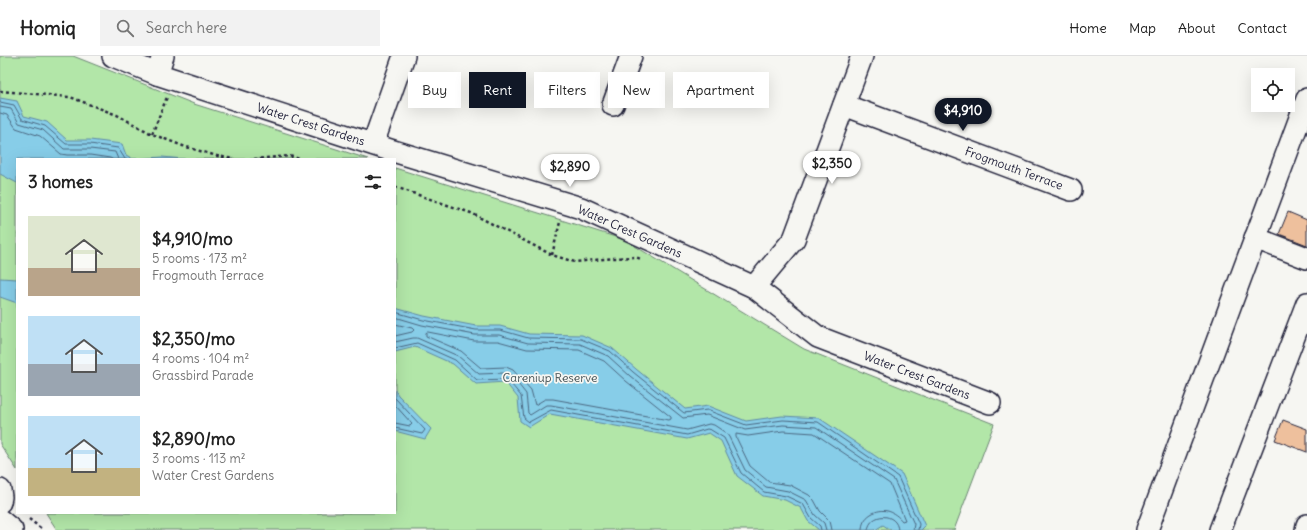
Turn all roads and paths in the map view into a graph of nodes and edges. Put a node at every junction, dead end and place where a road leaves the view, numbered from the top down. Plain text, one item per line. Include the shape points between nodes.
1 (113, 56) edge
2 (404, 56) edge
3 (631, 56) edge
4 (862, 56) edge
5 (165, 70) edge
6 (625, 72) edge
7 (0, 91) edge
8 (1307, 99) edge
9 (844, 105) junction
10 (152, 134) junction
11 (373, 144) junction
12 (228, 158) edge
13 (266, 158) edge
14 (296, 158) edge
15 (396, 187) edge
16 (1071, 190) dead end
17 (565, 203) junction
18 (1255, 238) junction
19 (552, 255) junction
20 (1307, 258) edge
21 (643, 259) dead end
22 (754, 287) junction
23 (1307, 303) edge
24 (990, 403) dead end
25 (0, 490) edge
26 (0, 502) edge
27 (0, 520) edge
28 (19, 523) edge
29 (1307, 525) edge
30 (43, 530) edge
31 (1147, 530) edge
32 (1220, 530) edge
33 (1306, 530) edge

1 - 5 street, Water Crest Gardens
2 - 11 street
3 - 6 street
4 - 9 street
5 - 10 path
5 - 11 street, Water Crest Gardens
7 - 10 path via 70,96 117,115
8 - 18 street
9 - 16 street, Frogmouth Terrace
9 - 22 street via 794,239
10 - 12 path via 183,146
11 - 17 street, Water Crest Gardens
13 - 14 path
15 - 19 path via 471,213
17 - 19 path
17 - 22 street, Water Crest Gardens
18 - 20 street
18 - 31 street
19 - 21 path via 575,262 614,258
22 - 24 street, Water Crest Gardens via 818,337
23 - 32 street
25 - 26 street
27 - 28 street
28 - 30 path
29 - 33 street

